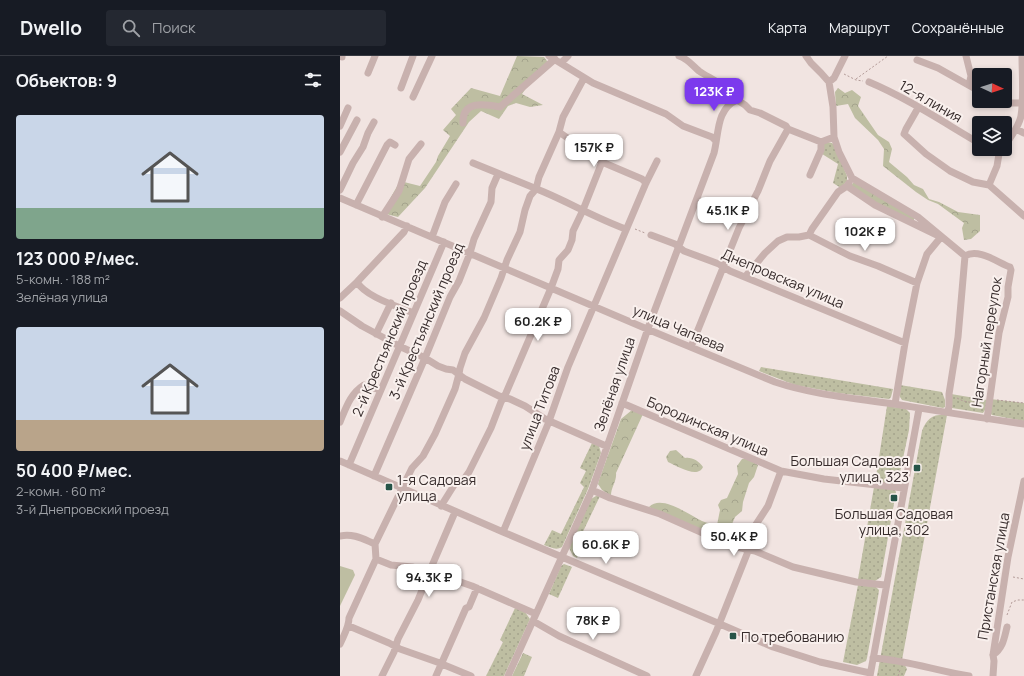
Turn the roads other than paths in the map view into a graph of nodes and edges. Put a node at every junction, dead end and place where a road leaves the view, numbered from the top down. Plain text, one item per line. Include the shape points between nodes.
1 (376, 56) edge
2 (413, 56) edge
3 (432, 56) edge
4 (568, 56) edge
5 (679, 56) edge
6 (806, 56) edge
7 (845, 56) edge
8 (966, 56) edge
9 (1022, 56) edge
10 (555, 59) edge
11 (917, 60) dead end
12 (368, 73) dead end
13 (584, 78) junction
14 (829, 82) junction
15 (869, 82) road end
16 (969, 85) junction
17 (972, 86) edge
18 (401, 88) dead end
19 (413, 97) dead end
20 (737, 100) junction
21 (1012, 103) edge
22 (1024, 103) edge
23 (348, 108) dead end
24 (918, 108) junction
25 (357, 120) dead end
26 (374, 122) dead end
27 (462, 123) dead end
28 (340, 126) edge
29 (788, 129) junction
30 (1016, 129) junction
31 (559, 132) junction
32 (1024, 133) edge
33 (1012, 135) edge
34 (834, 137) junction
35 (972, 139) edge
36 (716, 141) junction
37 (821, 142) junction
38 (421, 144) dead end
39 (395, 145) dead end
40 (340, 152) edge
41 (1000, 156) edge
42 (657, 161) dead end
43 (602, 162) junction
44 (473, 163) dead end
45 (498, 174) junction
46 (810, 175) dead end
47 (852, 178) junction
48 (646, 183) junction
49 (456, 184) dead end
50 (989, 185) junction
51 (847, 186) junction
52 (536, 189) junction
53 (340, 190) edge
54 (340, 198) edge
55 (356, 205) junction
56 (583, 210) junction
57 (1024, 216) edge
58 (382, 217) junction
59 (406, 226) junction
60 (627, 226) junction
61 (651, 235) road end
62 (809, 235) junction
63 (432, 237) junction
64 (941, 237) junction
65 (444, 242) junction
66 (678, 248) junction
67 (470, 253) junction
68 (965, 256) junction
69 (504, 268) junction
70 (724, 268) junction
71 (745, 277) junction
72 (357, 282) junction
73 (917, 283) junction
74 (550, 288) junction
75 (340, 298) edge
76 (391, 303) junction
77 (594, 306) junction
78 (340, 311) edge
79 (413, 313) junction
80 (648, 329) junction
81 (376, 334) junction
82 (905, 343) junction
83 (399, 346) junction
84 (691, 347) junction
85 (426, 358) junction
86 (459, 374) junction
87 (380, 390) junction
88 (503, 397) junction
89 (622, 403) junction
90 (895, 404) junction
91 (919, 409) junction
92 (948, 412) junction
93 (987, 419) junction
94 (549, 420) junction
95 (340, 422) edge
96 (1024, 424) edge
97 (606, 446) junction
98 (340, 461) edge
99 (349, 465) junction
100 (781, 471) junction
101 (374, 476) junction
102 (1024, 481) edge
103 (402, 488) junction
104 (903, 488) junction
105 (592, 490) junction
106 (441, 506) junction
107 (455, 512) junction
108 (503, 532) junction
109 (340, 536) edge
110 (375, 544) junction
111 (748, 549) junction
112 (562, 557) junction
113 (376, 559) junction
114 (429, 572) junction
115 (886, 585) junction
116 (478, 588) junction
117 (535, 617) junction
118 (720, 624) junction
119 (349, 626) junction
120 (1007, 627) road end
121 (340, 644) edge
122 (396, 646) junction
123 (993, 655) junction
124 (873, 658) junction
125 (441, 664) junction
126 (870, 675) edge
127 (382, 676) edge
128 (436, 676) edge
129 (471, 676) edge
130 (508, 676) edge
131 (647, 676) edge
132 (696, 676) edge
133 (970, 676) edge
134 (993, 676) edge

1 - 12 street
2 - 18 street
3 - 19 street
4 - 10 street
5 - 20 street via 686,58 698,70 723,86 736,96
6 - 14 street
7 - 14 street via 834,78
8 - 16 street via 971,76
9 - 22 street
10 - 13 street
10 - 27 street via 500,107 484,104 473,106 464,114
11 - 16 street
13 - 31 street via 563,117
13 - 36 street via 666,114 683,126
14 - 34 street
15 - 24 street, 12-я линия
16 - 17 street
20 - 29 street via 750,110
20 - 36 street, Зелёная улица via 724,111
21 - 22 street
22 - 30 street
23 - 28 street
24 - 35 street, 12-я линия
24 - 50 street via 904,134 926,154 950,170 973,182
25 - 40 street
26 - 53 street
29 - 37 street
29 - 70 street via 739,228
30 - 32 street
30 - 33 street
31 - 43 street
31 - 52 street
34 - 37 street
34 - 47 street
36 - 66 street, Зелёная улица via 714,153
37 - 46 street via 821,150
38 - 58 street via 410,159 398,191
39 - 55 street via 390,142 387,145
41 - 50 street
42 - 48 street, улица Титова
43 - 48 street
43 - 56 street
44 - 45 street
45 - 52 street
45 - 67 street, 3-й Крестьянский проезд via 492,188 491,202
47 - 51 street
47 - 64 street via 918,217
48 - 60 street, улица Титова
49 - 63 street via 445,202
50 - 57 street
51 - 62 street via 838,192
51 - 64 street via 875,205
52 - 56 street
52 - 69 street via 524,210 520,232
54 - 55 street, улица Чапаева
55 - 58 street, улица Чапаева
56 - 60 street
56 - 74 street
58 - 59 street, улица Чапаева
59 - 63 street, улица Чапаева
59 - 72 street via 404,232
60 - 77 street, улица Титова
61 - 66 street, Днепровская улица
62 - 71 street via 787,237 778,241
62 - 73 street via 850,256
63 - 65 street, улица Чапаева
64 - 68 street
64 - 73 street via 927,254
65 - 67 street, улица Чапаева
65 - 79 street, 2-й Крестьянский проезд
66 - 70 street, Днепровская улица
66 - 80 street, Зелёная улица
67 - 69 street, улица Чапаева
67 - 85 street, 3-й Крестьянский проезд
68 - 92 street
68 - 93 street, Нагорный переулок via 970,253 982,255 1010,267 1011,270
69 - 74 street, улица Чапаева
69 - 86 street via 484,318 465,353
70 - 71 street, Днепровская улица
70 - 84 street
71 - 82 street, Днепровская улица
72 - 75 street
72 - 76 street via 375,297
73 - 82 street
74 - 77 street, улица Чапаева
74 - 88 street
76 - 79 street
76 - 81 street
77 - 80 street, улица Чапаева
77 - 94 street, улица Титова
78 - 81 street
79 - 83 street, 2-й Крестьянский проезд
80 - 84 street, улица Чапаева
80 - 89 street, Зелёная улица
81 - 83 street
82 - 90 street
83 - 85 street
83 - 87 street, 2-й Крестьянский проезд
84 - 90 street, улица Чапаева via 794,388 838,397
85 - 86 street
85 - 101 street, 3-й Крестьянский проезд
86 - 88 street
86 - 103 street via 435,434
87 - 95 street via 364,385 357,390
87 - 99 street, 2-й Крестьянский проезд
88 - 94 street
88 - 106 street via 469,472 464,479 456,482
89 - 97 street, Зелёная улица
89 - 100 street, Бородинская улица
90 - 91 street, улица Чапаева
91 - 92 street, улица Чапаева
91 - 104 street
92 - 93 street, улица Чапаева
93 - 96 street, улица Чапаева
94 - 97 street
94 - 108 street, улица Титова
97 - 105 street, Зелёная улица
98 - 99 street
99 - 101 street
100 - 104 street, Бородинская улица
100 - 111 street via 773,496 755,526
101 - 103 street
102 - 123 street, Пристанская улица via 1005,576
103 - 106 street
103 - 110 street
104 - 115 street
105 - 111 street via 660,514 732,546
105 - 112 street, Зелёная улица
106 - 107 street
107 - 108 street
107 - 114 street
108 - 112 street
109 - 110 street via 361,537
110 - 113 street
111 - 115 street via 793,567 856,582
111 - 118 street
112 - 117 street, Зелёная улица
112 - 118 street
113 - 114 street via 391,565
113 - 119 street via 349,618
114 - 116 street
114 - 122 street
115 - 124 street
116 - 117 street
116 - 125 street via 469,607 466,608
117 - 130 street, Зелёная улица
117 - 131 street via 559,636
118 - 126 street via 773,648
118 - 132 street
119 - 121 street
119 - 122 street
120 - 123 street via 1002,646
122 - 125 street
122 - 127 street
123 - 134 street, Пристанская улица
124 - 126 street
124 - 133 street via 906,662
125 - 128 street
125 - 129 street

